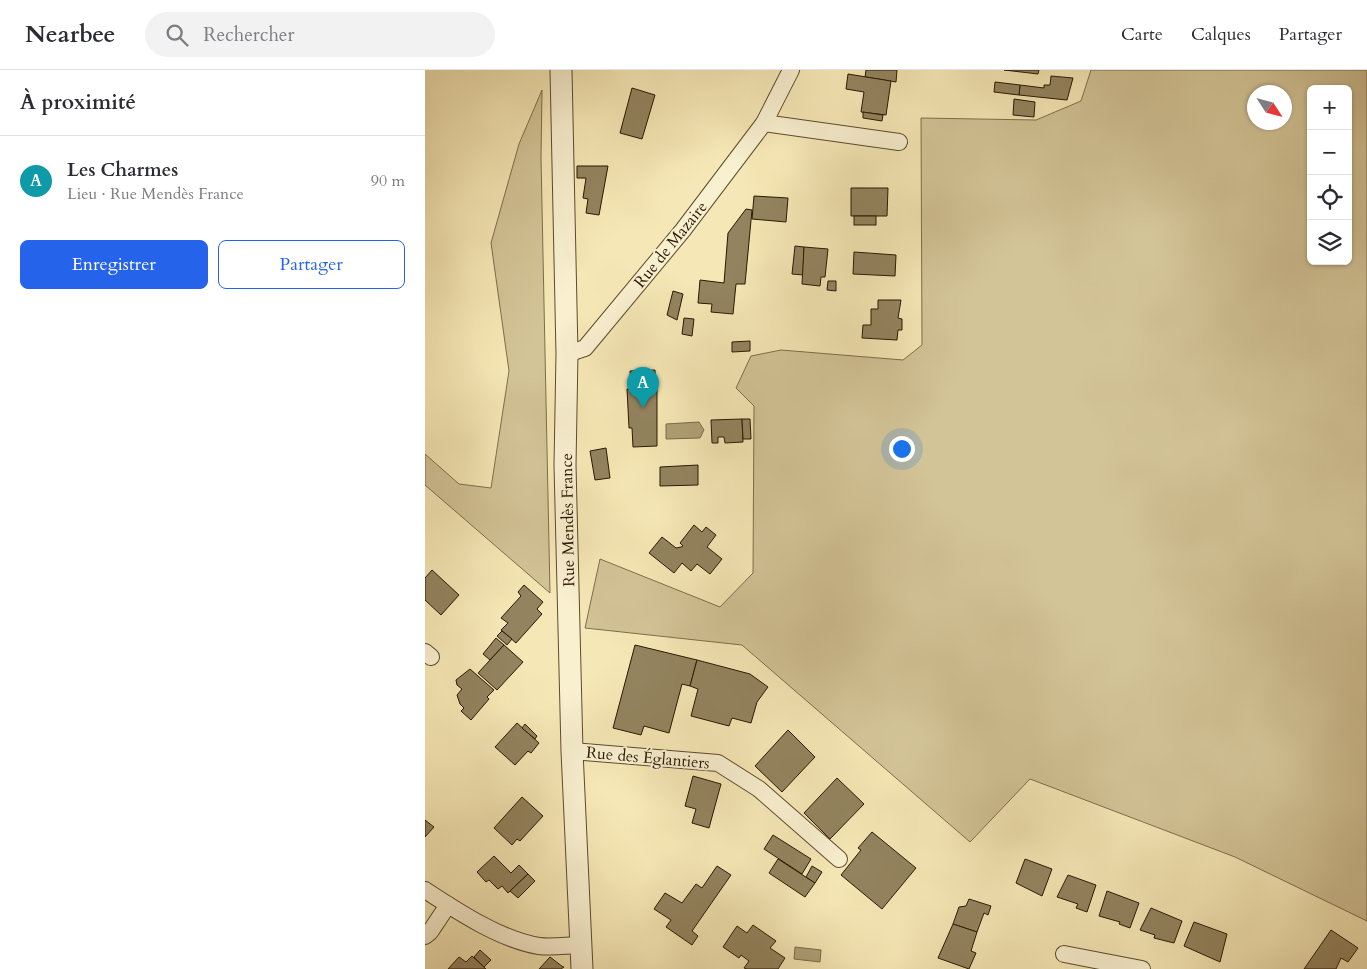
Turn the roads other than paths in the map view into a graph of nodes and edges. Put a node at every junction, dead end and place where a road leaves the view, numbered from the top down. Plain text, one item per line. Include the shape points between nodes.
1 (561, 70) edge
2 (791, 70) edge
3 (764, 123) junction
4 (899, 142) dead end
5 (567, 354) junction
6 (572, 751) junction
7 (839, 859) dead end
8 (425, 890) edge
9 (448, 904) junction
10 (425, 936) edge
11 (581, 945) junction
12 (1064, 954) dead end
13 (582, 969) edge
14 (1142, 969) edge

1 - 5 street, Rue Mendès France
2 - 3 street, Rue de Mazaire
3 - 4 street
3 - 5 street, Rue de Mazaire via 689,222 585,348
5 - 6 street, Rue Mendès France via 565,465
6 - 7 street, Rue des Églantiers via 718,763 759,790
6 - 11 street, Rue Mendès France
8 - 9 street
9 - 10 street
9 - 11 street via 517,940 540,946
11 - 13 street, Rue Mendès France
12 - 14 street

